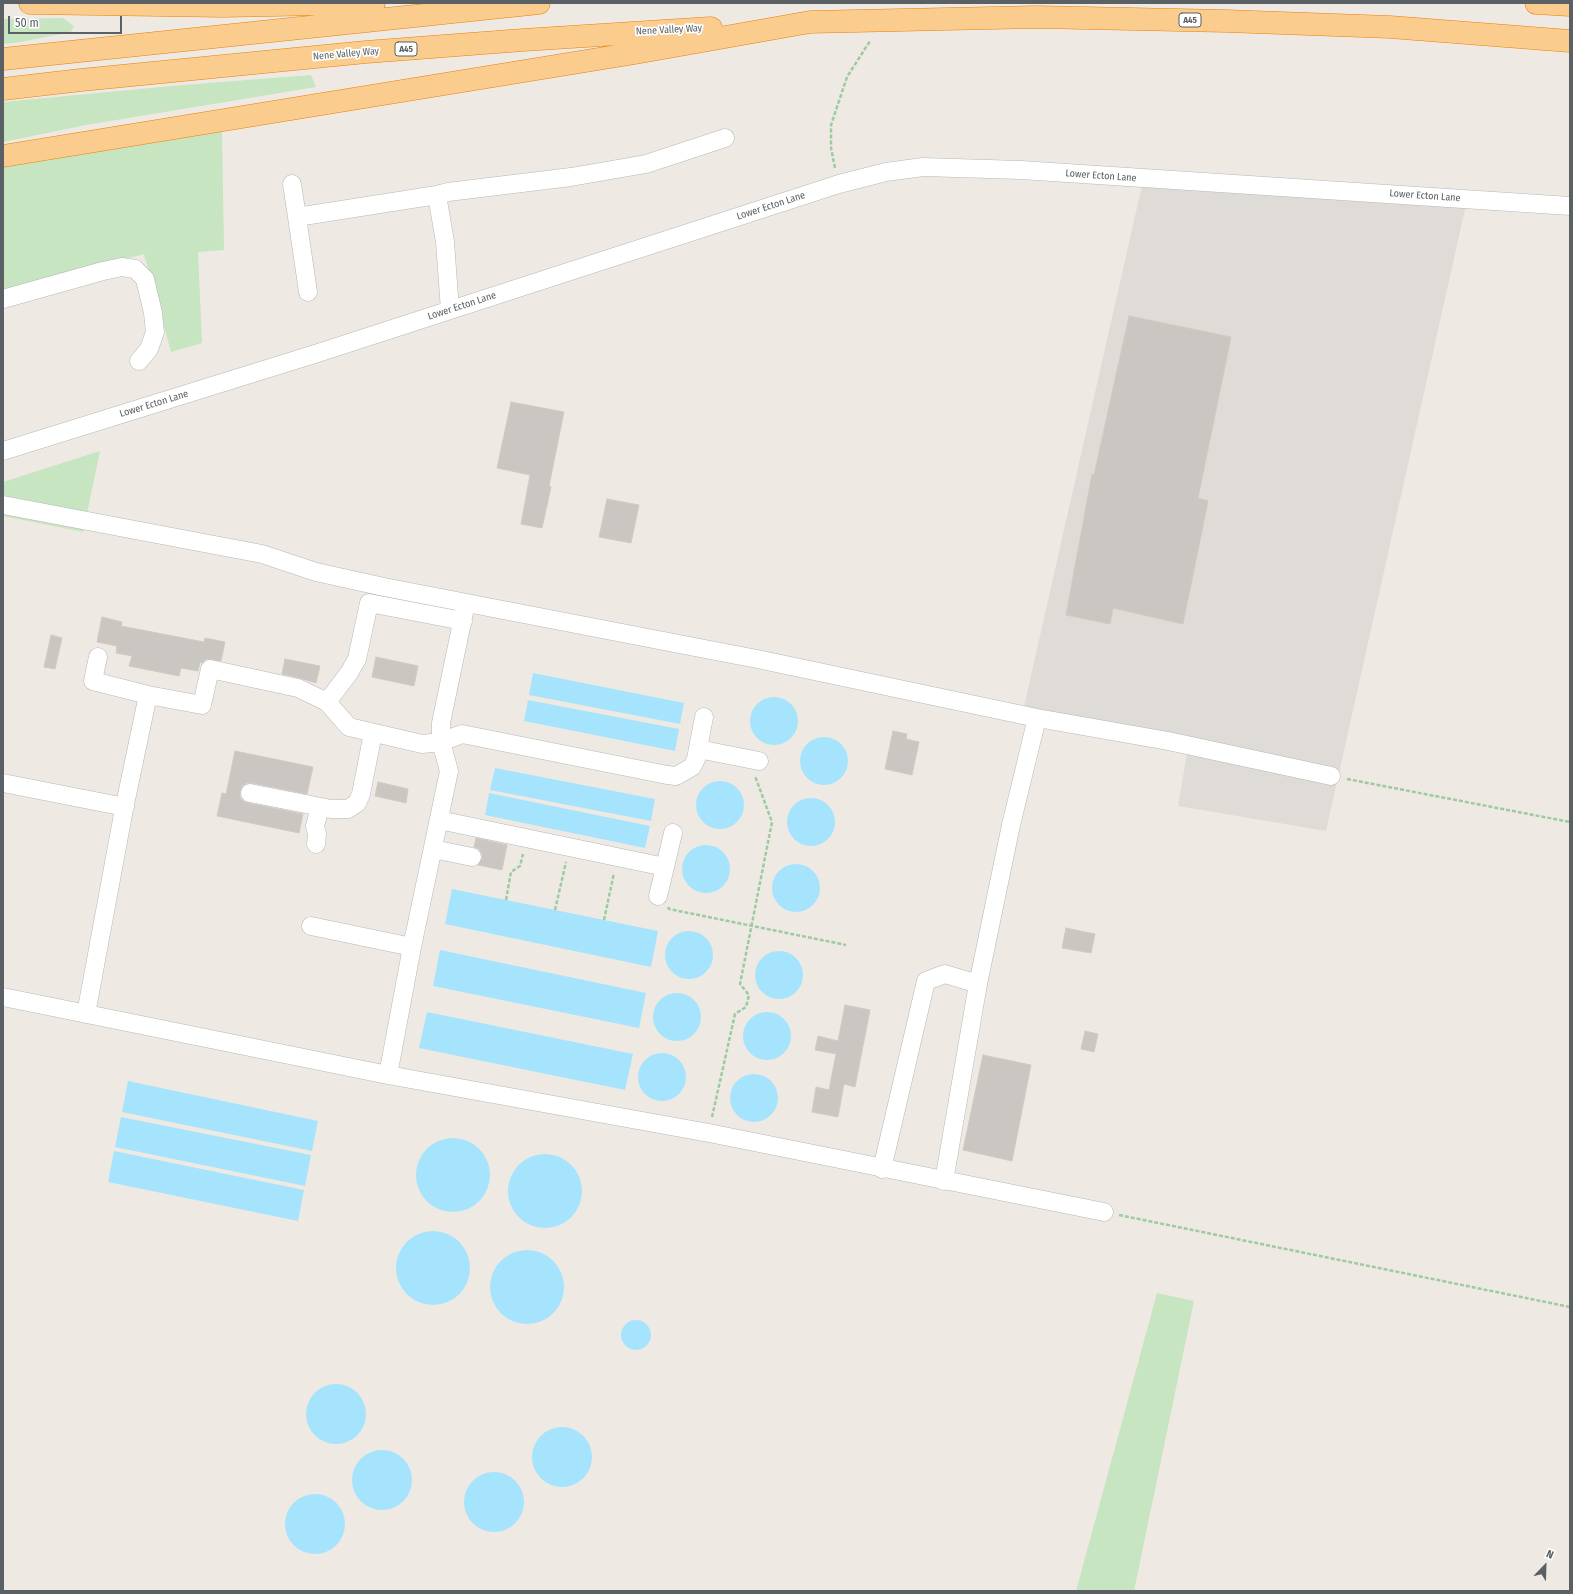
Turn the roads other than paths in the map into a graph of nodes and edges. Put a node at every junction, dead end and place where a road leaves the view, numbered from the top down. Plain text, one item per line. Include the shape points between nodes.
1 (30, 3) edge
2 (374, 3) edge
3 (539, 3) edge
4 (1536, 3) edge
5 (1570, 5) edge
6 (810, 22) junction
7 (1570, 41) edge
8 (3, 59) edge
9 (3, 89) edge
10 (725, 138) dead end
11 (3, 156) edge
12 (292, 184) dead end
13 (437, 195) junction
14 (1570, 206) edge
15 (297, 217) junction
16 (308, 292) dead end
17 (3, 299) edge
18 (450, 310) junction
19 (139, 361) dead end
20 (3, 451) edge
21 (3, 505) edge
22 (466, 603) junction
23 (463, 621) junction
24 (98, 657) dead end
25 (148, 695) junction
26 (327, 702) junction
27 (704, 717) dead end
28 (1037, 718) junction
29 (373, 733) junction
30 (441, 742) junction
31 (698, 749) junction
32 (754, 760) road end
33 (1331, 776) road end
34 (3, 782) edge
35 (250, 793) dead end
36 (124, 807) junction
37 (320, 807) junction
38 (439, 820) junction
39 (673, 833) dead end
40 (316, 844) dead end
41 (433, 849) junction
42 (472, 857) dead end
43 (665, 867) junction
44 (658, 896) road end
45 (311, 926) dead end
46 (412, 947) junction
47 (978, 984) junction
48 (3, 997) edge
49 (86, 1014) junction
50 (388, 1075) junction
51 (882, 1168) junction
52 (944, 1180) junction
53 (1104, 1212) road end

1 - 2 highway via 223,6
3 - 8 highway
4 - 5 highway
6 - 7 highway, A45 via 1037,17 1226,20 1390,27
6 - 9 highway, Nene Valley Way / A45 via 366,52
6 - 11 highway via 627,55
10 - 13 street via 646,164
12 - 15 street
13 - 15 street
13 - 18 street via 445,242
14 - 18 street, Lower Ecton Lane via 1021,170 923,167 886,172 839,184
15 - 16 street
17 - 19 street via 122,267 135,269 145,279 155,332 149,349
18 - 20 street, Lower Ecton Lane
21 - 22 street via 262,554 316,572
22 - 23 street
22 - 28 street via 770,662
23 - 26 street via 369,603 357,660
23 - 30 street via 442,723
24 - 25 street via 93,680
25 - 26 street via 202,705 210,669 298,688
25 - 36 street
26 - 29 street via 350,727
27 - 31 street
28 - 33 street via 1168,741
28 - 47 street via 1011,824
29 - 30 street via 422,744
29 - 37 street via 357,803 348,809
30 - 31 street via 462,734 667,776 676,776 692,767
30 - 38 street via 449,771
31 - 32 street
34 - 36 street
35 - 37 street
36 - 49 street
37 - 40 street via 315,826 318,834
38 - 41 street
38 - 43 street
39 - 43 street
41 - 42 street
41 - 46 street
43 - 44 street
45 - 46 street
46 - 50 street
47 - 51 street via 945,974 926,981
47 - 52 street
48 - 49 street
49 - 50 street
50 - 51 street via 709,1133
51 - 52 street
52 - 53 street

